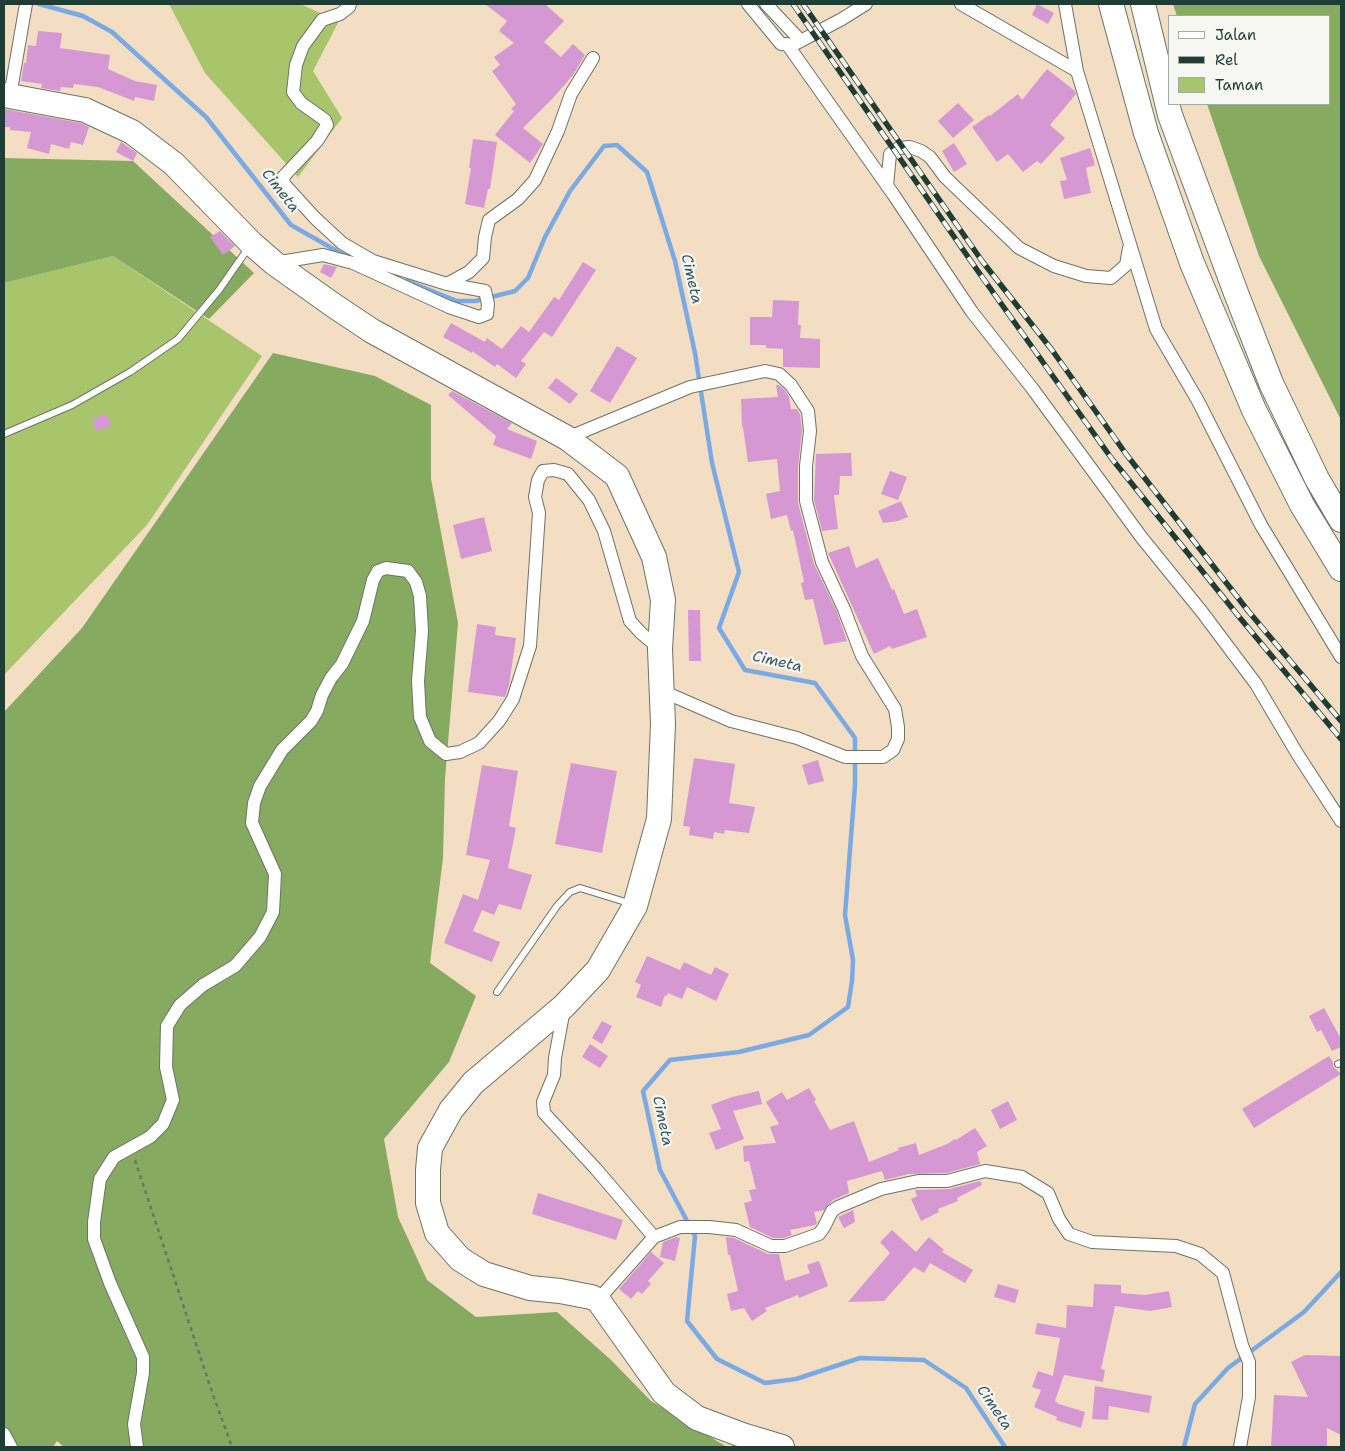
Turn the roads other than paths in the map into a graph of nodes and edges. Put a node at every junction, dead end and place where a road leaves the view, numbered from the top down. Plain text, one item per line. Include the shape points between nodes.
1 (26, 4) edge
2 (350, 4) edge
3 (748, 4) edge
4 (766, 4) edge
5 (866, 4) edge
6 (961, 4) edge
7 (1065, 4) edge
8 (1111, 4) edge
9 (1143, 4) edge
10 (801, 41) junction
11 (787, 44) junction
12 (593, 58) dead end
13 (1077, 70) junction
14 (7, 95) edge
15 (887, 186) junction
16 (251, 243) junction
17 (1130, 243) junction
18 (274, 263) junction
19 (448, 284) junction
20 (4, 434) edge
21 (567, 438) junction
22 (1341, 520) edge
23 (1341, 569) edge
24 (660, 649) junction
25 (1341, 657) edge
26 (662, 691) junction
27 (1341, 821) edge
28 (635, 906) junction
29 (497, 992) dead end
30 (564, 1006) junction
31 (654, 1238) junction
32 (598, 1300) junction
33 (4, 1434) edge
34 (11, 1447) edge
35 (137, 1447) edge
36 (782, 1447) edge
37 (1240, 1447) edge

1 - 14 street
2 - 19 street via 340,14 322,20 303,46 296,65 293,92 327,125 317,141 283,176 284,184 342,243 373,261
3 - 11 street via 781,44
4 - 10 street
5 - 10 street
6 - 13 street
7 - 13 street
8 - 23 highway via 1146,132 1192,263 1254,410 1302,505
9 - 22 highway via 1170,115 1236,293 1272,383 1317,479
10 - 11 street
11 - 15 street
12 - 19 street via 571,94 535,180 518,199 490,220 483,258 469,272
13 - 17 street
14 - 16 highway via 85,110 132,132 174,164
15 - 17 street via 890,154 899,148 910,147 930,157 945,177 1019,248 1054,266 1086,276 1111,278 1126,265
15 - 27 street via 972,312 1256,684
16 - 18 highway
16 - 20 lane via 224,283 178,339 130,372 72,405
17 - 25 street via 1156,329 1198,401 1261,525
18 - 19 street via 323,255 353,263 449,307 479,317 487,314 486,298
18 - 21 highway via 372,331
21 - 24 highway via 617,476 654,557 663,600
21 - 26 street via 690,388 766,371 779,374 791,385 808,411 806,501 822,562 862,656 895,709 898,739 893,750 883,757 845,756 797,738 731,721
24 - 26 highway
24 - 35 street via 630,621 604,531 588,500 568,474 543,471 535,497 539,513 530,646 513,699 499,721 479,742 460,752 446,754 430,741 420,717 418,681 422,631 416,582 408,571 386,568 378,571 363,620 342,664 322,695 317,711 282,750 260,786 254,803 252,823 275,874 273,912 260,936 235,966 203,985 180,1005 167,1026 166,1067 173,1100 163,1124 150,1137 114,1157 100,1179 94,1239 143,1357 134,1424
26 - 28 highway via 659,819
28 - 29 lane via 580,888 570,892
28 - 30 highway via 598,970
30 - 31 street via 554,1075 542,1102 544,1113
30 - 32 highway via 474,1083 451,1110 430,1148 428,1202 437,1233 460,1259 484,1274 530,1288
31 - 32 street
31 - 37 street via 680,1227 709,1227 736,1230 771,1246 785,1246 819,1234 832,1211 882,1189 918,1181 947,1181 985,1171 1022,1177 1048,1193 1059,1220 1070,1234 1092,1242 1176,1246 1200,1254 1223,1273 1249,1362 1249,1396
32 - 36 highway via 664,1393 697,1418
33 - 34 street

